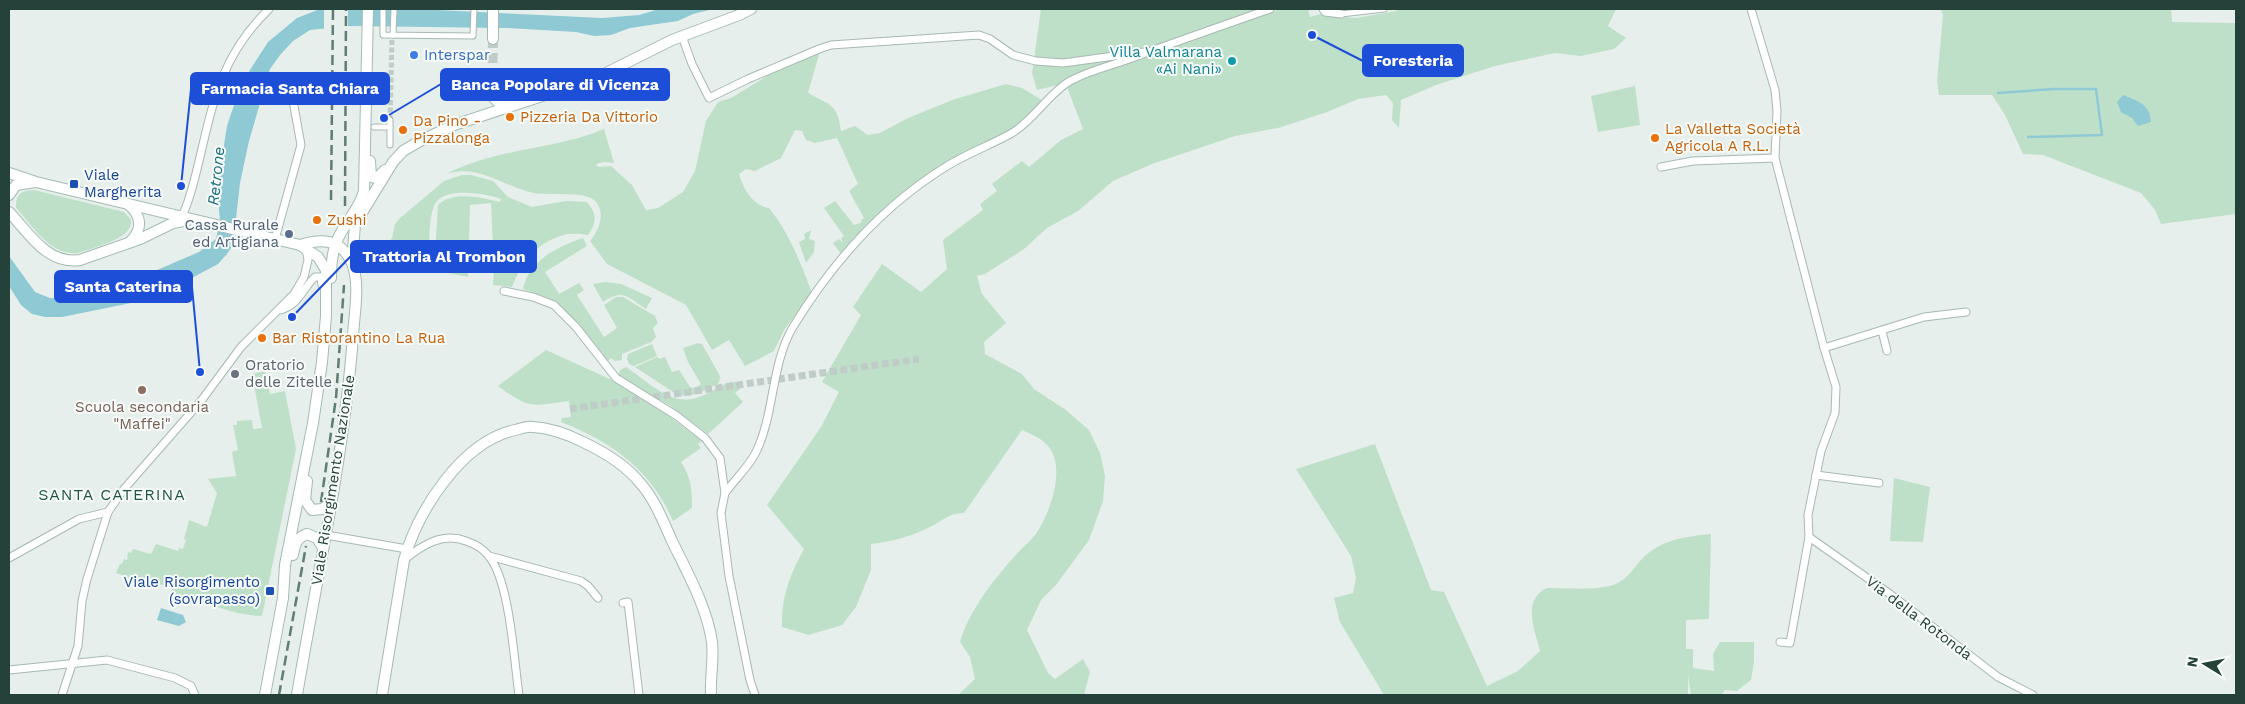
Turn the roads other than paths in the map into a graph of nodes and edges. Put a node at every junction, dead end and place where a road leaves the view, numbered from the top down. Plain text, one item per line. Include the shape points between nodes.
1 (269, 9) edge
2 (368, 9) edge
3 (382, 9) edge
4 (394, 9) edge
5 (474, 9) edge
6 (493, 9) edge
7 (751, 9) edge
8 (1270, 9) edge
9 (1324, 9) edge
10 (1384, 9) edge
11 (1751, 9) edge
12 (1341, 14) joint
13 (393, 35) junction
14 (493, 36) tunnel mouth
15 (682, 36) junction
16 (1150, 52) junction
17 (292, 95) dead end
18 (516, 105) junction
19 (481, 116) junction
20 (390, 120) tunnel mouth
21 (374, 127) dead end
22 (390, 127) junction
23 (367, 140) junction
24 (390, 145) dead end
25 (1775, 158) junction
26 (393, 162) junction
27 (1661, 167) dead end
28 (9, 173) edge
29 (36, 182) junction
30 (9, 195) edge
31 (127, 203) junction
32 (9, 212) edge
33 (182, 216) junction
34 (196, 220) junction
35 (275, 239) junction
36 (130, 242) junction
37 (336, 243) junction
38 (303, 247) junction
39 (352, 263) junction
40 (504, 291) dead end
41 (280, 310) junction
42 (1966, 312) dead end
43 (326, 316) junction
44 (1882, 331) junction
45 (1824, 348) junction
46 (1887, 351) dead end
47 (313, 423) junction
48 (1816, 475) junction
49 (1879, 484) dead end
50 (725, 493) junction
51 (332, 502) junction
52 (108, 512) junction
53 (326, 535) junction
54 (1809, 537) junction
55 (323, 548) junction
56 (407, 550) junction
57 (489, 556) junction
58 (9, 558) edge
59 (404, 560) junction
60 (283, 598) junction
61 (598, 598) dead end
62 (623, 603) dead end
63 (1780, 642) dead end
64 (72, 663) junction
65 (9, 670) edge
66 (62, 695) edge
67 (195, 695) edge
68 (265, 695) edge
69 (297, 695) edge
70 (382, 695) edge
71 (519, 695) edge
72 (639, 695) edge
73 (711, 695) edge
74 (755, 695) edge
75 (2032, 695) edge

1 - 33 street via 232,54 221,77
2 - 23 main road
3 - 13 street via 383,35
4 - 13 street
5 - 13 street via 473,36
6 - 14 main road
7 - 15 main road
8 - 16 street
9 - 12 street via 1324,12
10 - 12 street
11 - 25 street via 1775,90
15 - 16 street via 710,98 819,48 845,44 979,35 1013,55 1063,63
15 - 18 main road via 594,79
16 - 50 street via 1092,70 1061,87 1041,110 1014,132 946,166 908,194 851,247 824,280 787,338 757,451
17 - 35 street via 301,145
18 - 19 main road
18 - 19 main road via 500,104 492,95 487,111
19 - 26 main road via 435,132 403,151
20 - 22 street
21 - 22 street
22 - 24 street
23 - 26 main road via 372,176 377,178
23 - 37 main road via 364,191
25 - 27 street via 1693,161
25 - 45 street
26 - 39 main road, Viale Risorgimento Nazionale via 355,224
28 - 29 main road
29 - 30 main road via 16,185
29 - 31 main road
31 - 33 main road
31 - 36 main road via 139,217 140,225
32 - 36 main road via 44,250 64,261 80,260
33 - 34 main road
34 - 35 main road
34 - 36 main road via 173,223
35 - 38 main road
37 - 38 main road via 322,240
37 - 39 main road
37 - 43 main road
38 - 41 street via 308,260 302,282
38 - 43 main road via 318,256 326,270
39 - 51 main road, Viale Risorgimento Nazionale via 356,291 351,365
40 - 50 street via 554,305 616,378 677,416 705,438 720,458
41 - 43 street via 295,303 313,278 318,277 322,279 321,302
41 - 52 street via 241,348
42 - 44 street via 1924,317
43 - 47 main road, Viale Risorgimento Nazionale
44 - 45 street
44 - 46 street
45 - 48 street via 1836,387 1836,399 1835,413
47 - 51 main road via 305,500 312,510
47 - 60 main road, Viale Risorgimento Nazionale via 285,565
48 - 49 street
48 - 54 street via 1808,515
50 - 74 street via 721,513 729,576
51 - 53 main road, Viale Risorgimento Nazionale
52 - 58 street via 79,518
52 - 64 street via 87,579 78,646
53 - 55 main road, Viale Risorgimento Nazionale
53 - 56 street
54 - 63 street via 1790,643
54 - 75 street, Via della Rotonda via 1998,677
55 - 60 main road via 311,534 300,537 295,543
55 - 69 main road, Viale Risorgimento Nazionale
56 - 59 main road
56 - 73 main road via 419,521 444,482 474,450 503,433 532,426 564,433 596,448 641,483 661,517 708,624 713,660
57 - 59 street via 477,545 459,538 434,540
57 - 61 street via 581,582
57 - 71 street via 504,586
59 - 70 main road
60 - 68 main road, Viale Risorgimento Nazionale
62 - 72 street via 628,602
64 - 65 street
64 - 66 street
64 - 67 street via 107,660 161,674 191,686

